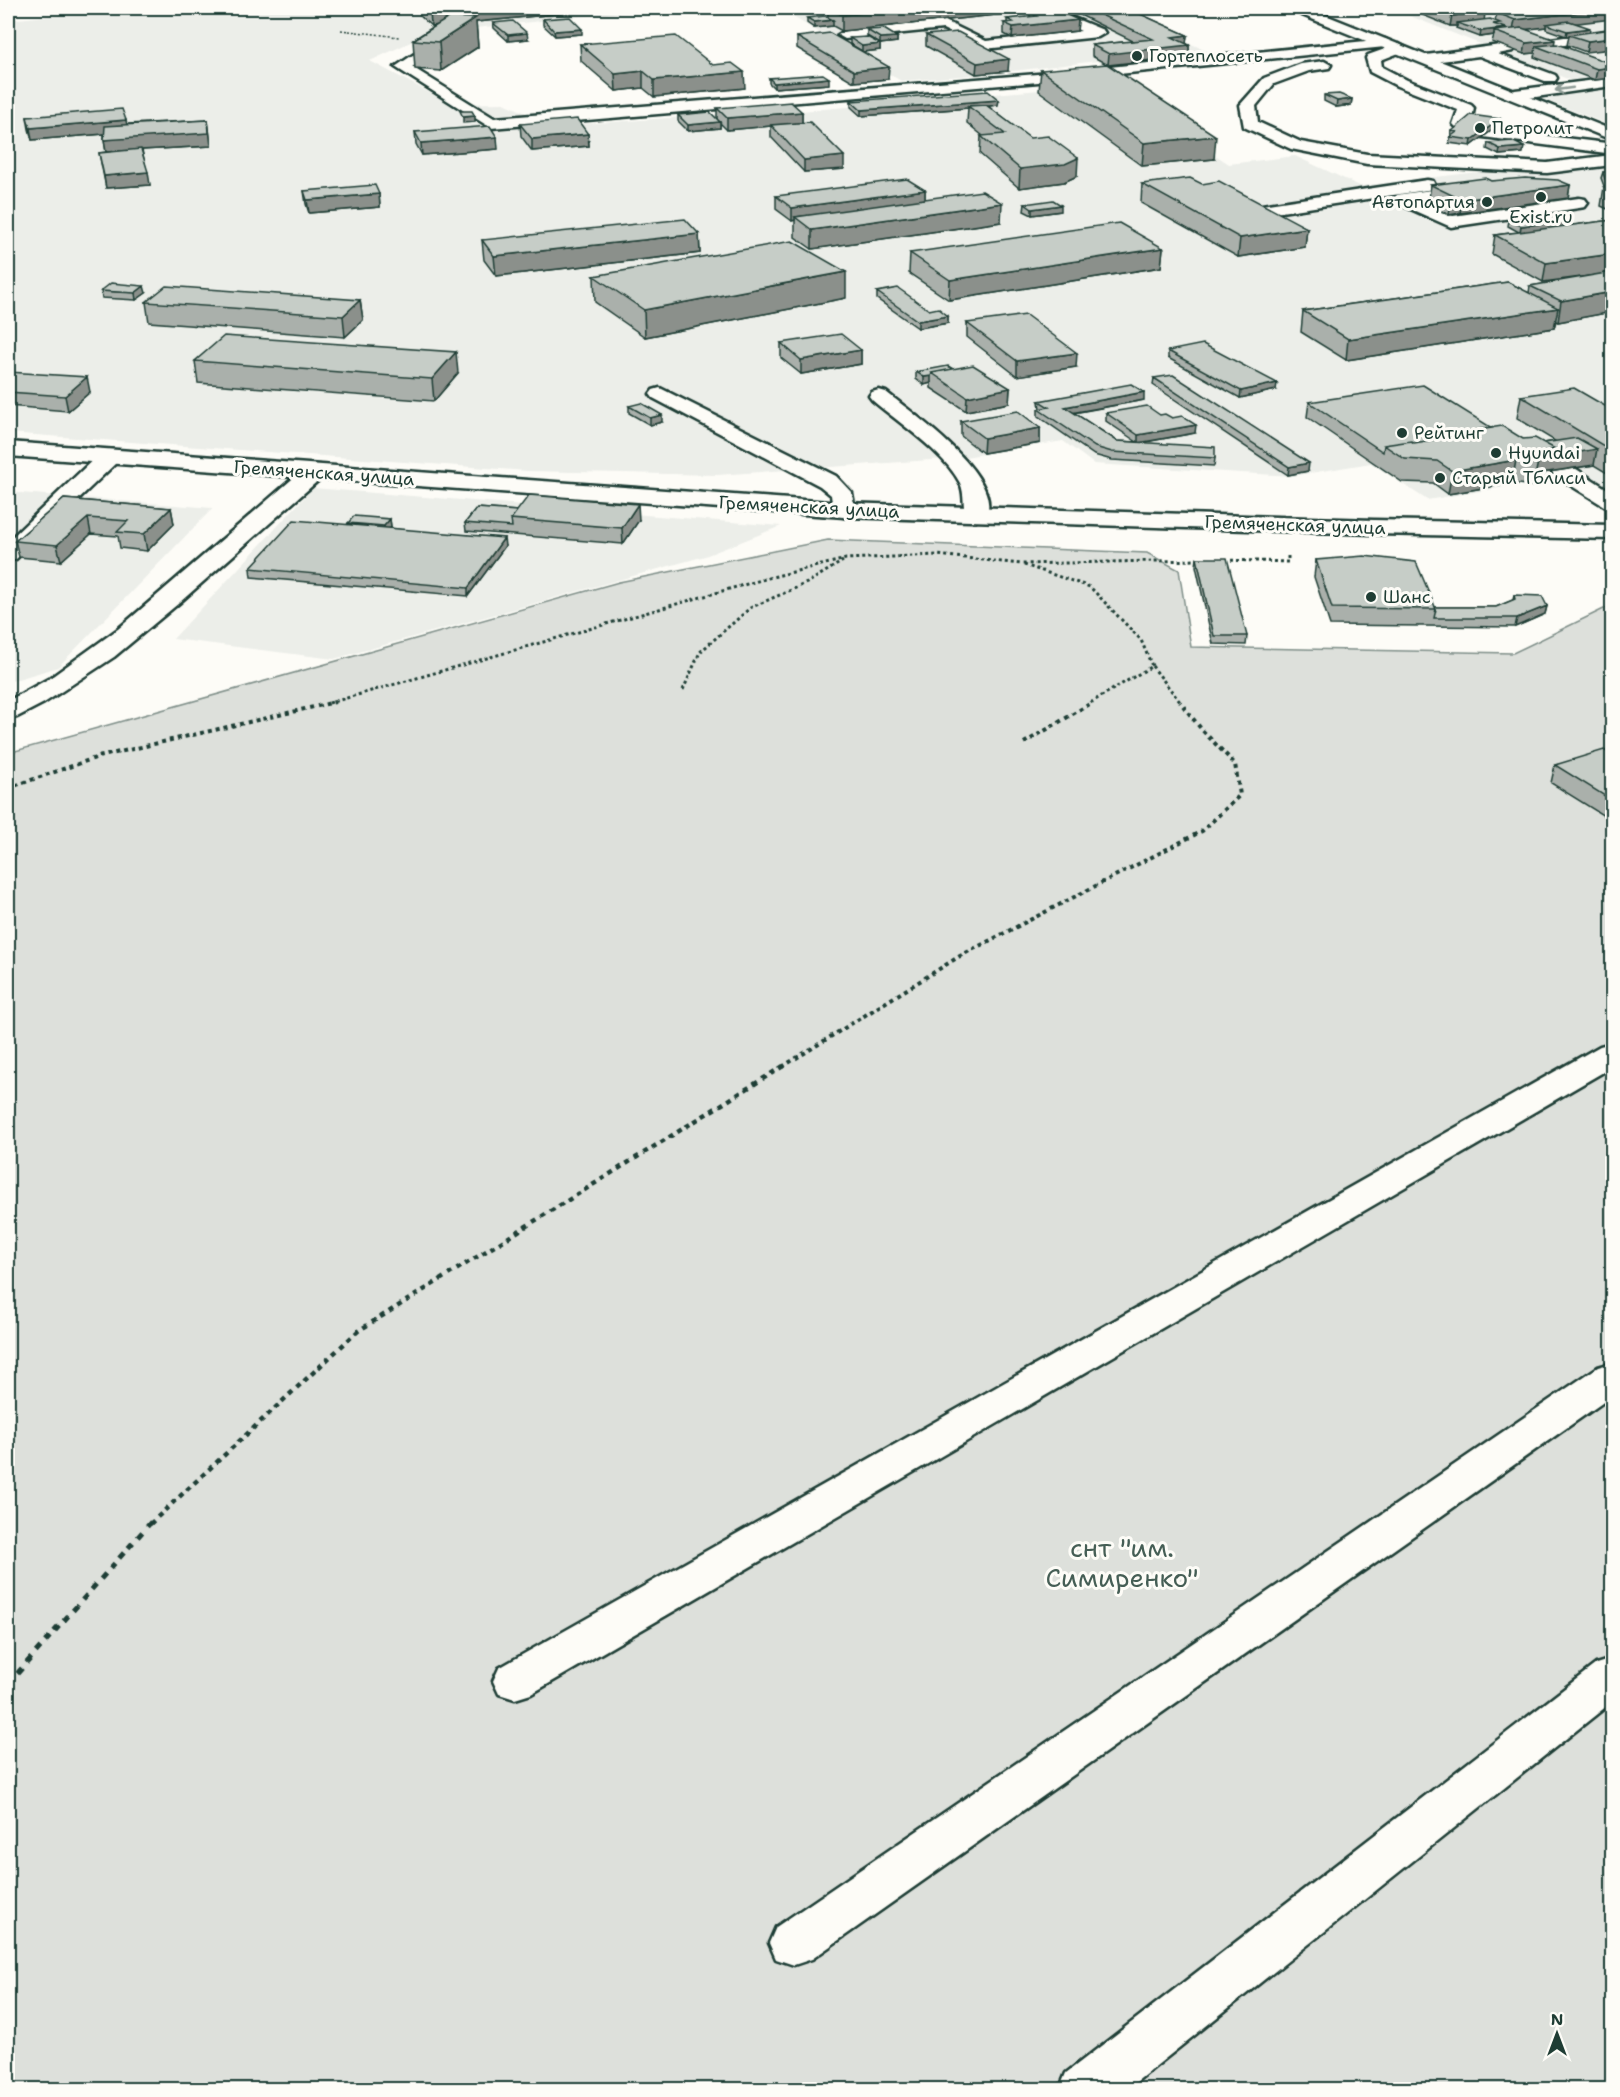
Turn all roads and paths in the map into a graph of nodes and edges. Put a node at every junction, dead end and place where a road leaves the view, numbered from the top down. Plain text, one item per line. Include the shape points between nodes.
1 (1080, 8) edge
2 (1297, 8) edge
3 (1547, 8) edge
4 (1044, 9) edge
5 (1507, 11) edge
6 (341, 30) dead end
7 (845, 34) dead end
8 (1612, 34) edge
9 (438, 42) joint
10 (1392, 45) junction
11 (1537, 45) edge
12 (1508, 48) edge
13 (1481, 52) junction
14 (1373, 58) junction
15 (1426, 59) junction
16 (1550, 78) dead end
17 (1612, 82) edge
18 (1515, 95) junction
19 (1612, 95) edge
20 (1542, 106) junction
21 (1464, 126) edge
22 (1488, 134) edge
23 (1612, 135) edge
24 (1612, 148) edge
25 (1612, 160) edge
26 (1569, 165) junction
27 (1547, 168) junction
28 (1517, 183) edge
29 (1494, 186) edge
30 (1580, 203) dead end
31 (1268, 209) edge
32 (660, 394) dead end
33 (879, 396) dead end
34 (8, 449) edge
35 (110, 457) junction
36 (1562, 470) edge
37 (313, 473) junction
38 (1612, 501) edge
39 (844, 510) junction
40 (976, 514) junction
41 (1612, 532) edge
42 (8, 554) edge
43 (1288, 556) dead end
44 (846, 560) junction
45 (1209, 560) edge
46 (1220, 560) edge
47 (1021, 564) junction
48 (1152, 666) junction
49 (683, 690) dead end
50 (8, 711) edge
51 (1024, 743) dead end
52 (8, 788) edge
53 (1612, 1053) edge
54 (1612, 1377) edge
55 (1612, 1677) edge
56 (515, 1682) dead end
57 (8, 1684) edge
58 (794, 1943) dead end
59 (1085, 2090) edge

1 - 4 main road
2 - 10 main road
3 - 5 main road
4 - 7 main road via 1098,33 984,45 945,25
6 - 9 path
8 - 11 main road
9 - 10 main road via 402,67 491,123
10 - 14 main road
10 - 15 main road
12 - 13 main road
13 - 15 main road
13 - 16 main road
14 - 21 main road via 1375,69 1466,108 1461,124
14 - 27 main road via 1306,67 1269,81 1248,105 1250,124 1297,146 1367,159
15 - 18 main road
17 -> 18 main road
18 - 20 main road
19 - 20 main road
20 - 23 main road
22 - 24 main road
25 - 26 main road
26 - 27 main road
26 - 28 main road via 1556,178
27 - 31 main road
29 - 30 main road via 1403,199 1451,222
32 - 39 main road via 828,481 842,492
33 - 40 main road via 967,475 976,495
34 - 35 main road, Гремяченская улица
35 - 37 main road, Гремяченская улица
35 - 42 main road
36 - 38 main road
37 - 39 main road, Гремяченская улица
37 - 50 main road via 100,657 45,693
39 - 40 main road, Гремяченская улица
40 - 41 main road, Гремяченская улица
43 - 46 path via 1288,562
44 - 47 path via 937,555
44 - 49 path via 807,583 750,608 700,652
44 - 52 path via 768,578 323,705 98,757
45 - 47 path
47 - 48 path via 1090,587 1141,640
48 - 51 path
48 - 57 path via 1202,730 1235,764 1240,795 1202,831 960,956 358,1331 162,1510
53 - 56 main road
54 - 58 main road
55 - 59 main road

